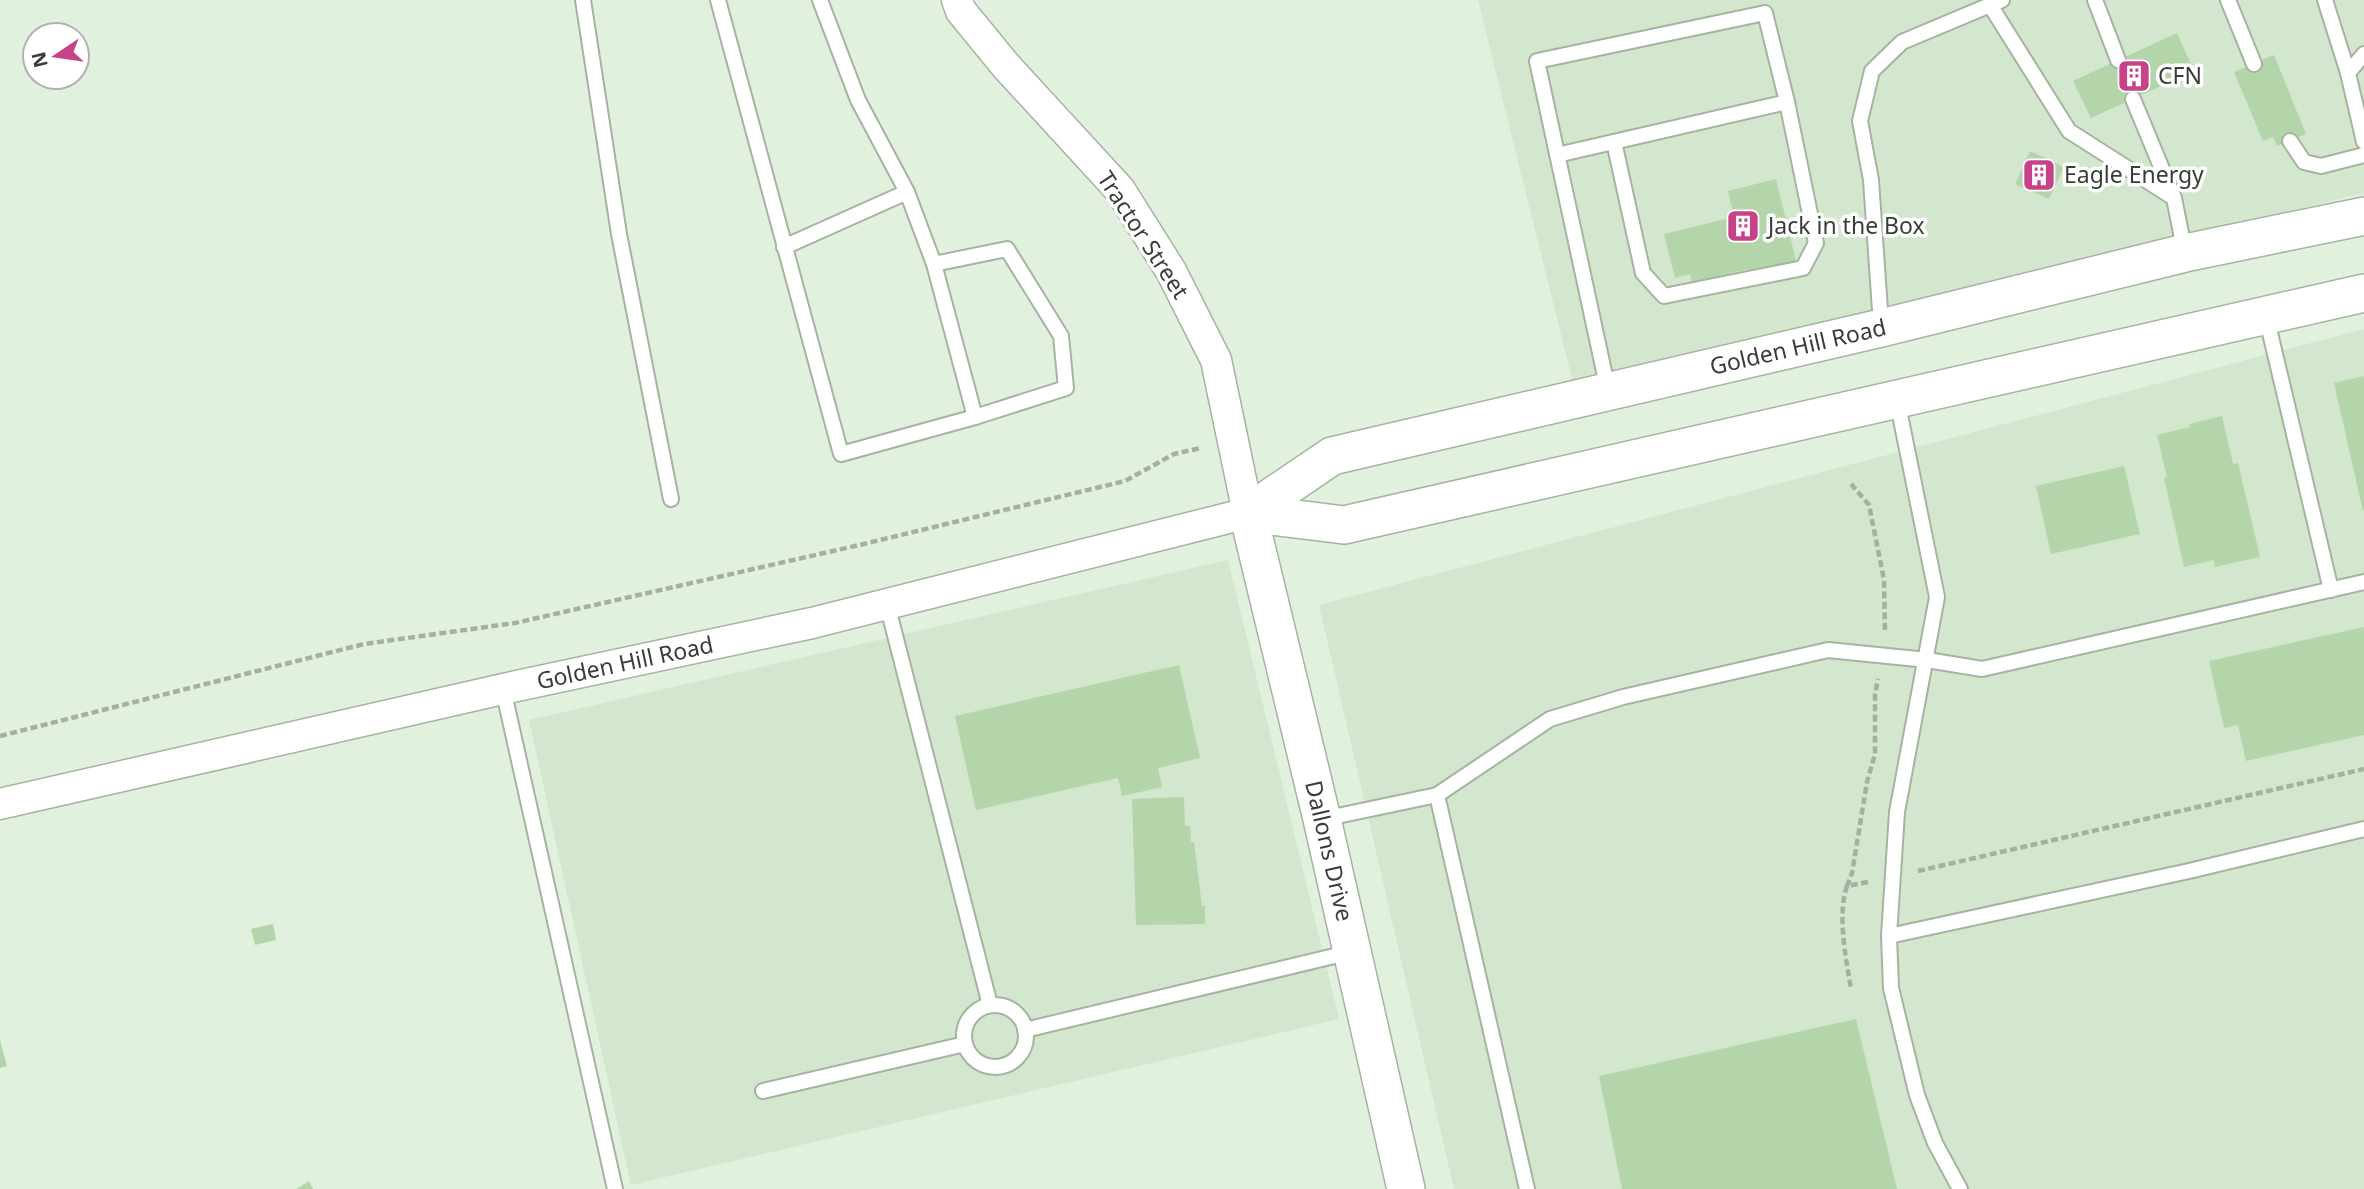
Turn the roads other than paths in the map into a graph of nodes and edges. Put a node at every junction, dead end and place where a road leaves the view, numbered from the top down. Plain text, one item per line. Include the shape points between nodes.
1 (583, 0) edge
2 (718, 0) edge
3 (820, 0) edge
4 (957, 0) edge
5 (2095, 0) edge
6 (2228, 0) edge
7 (2325, 0) edge
8 (1996, 2) edge
9 (2364, 54) edge
10 (2118, 60) dead end
11 (2254, 64) dead end
12 (2348, 73) junction
13 (2133, 99) dead end
14 (1787, 102) junction
15 (2290, 141) dead end
16 (1614, 142) junction
17 (2364, 142) edge
18 (1557, 155) junction
19 (2364, 155) edge
20 (907, 192) junction
21 (2174, 198) junction
22 (2364, 216) edge
23 (784, 247) junction
24 (2185, 253) junction
25 (934, 264) junction
26 (2364, 293) edge
27 (2266, 316) junction
28 (1881, 328) junction
29 (1608, 391) junction
30 (1897, 399) junction
31 (975, 417) junction
32 (671, 499) dead end
33 (1248, 513) junction
34 (2364, 582) edge
35 (2331, 590) junction
36 (887, 604) junction
37 (1927, 660) junction
38 (503, 689) junction
39 (1437, 795) junction
40 (0, 804) edge
41 (1322, 819) junction
42 (2364, 829) edge
43 (1889, 936) junction
44 (1352, 952) junction
45 (990, 1005) junction
46 (1025, 1030) junction
47 (965, 1044) junction
48 (764, 1091) dead end
49 (615, 1189) edge
50 (1406, 1189) edge
51 (1527, 1189) edge
52 (1960, 1189) edge

1 - 32 lane via 619,234
2 - 23 lane
3 - 20 lane via 858,100
4 - 33 street, Tractor Street via 1006,66 1119,190 1171,271 1216,360
5 - 10 lane
6 - 11 lane
7 - 12 lane
8 - 21 lane via 2069,131
8 - 28 lane via 1902,42 1872,71 1860,121 1871,180
9 - 12 lane
12 - 17 lane
13 - 21 lane
14 - 16 lane
14 - 16 lane via 1816,243 1803,268 1664,296 1643,273
14 - 18 lane via 1765,13 1537,61
15 - 19 lane via 2304,162 2321,166
16 - 18 lane
18 - 29 lane
20 - 23 lane
20 - 25 lane
21 - 24 lane
22 - 24 street, Golden Hill Road
23 - 31 lane via 841,454
24 - 28 street, Golden Hill Road
25 - 31 lane
25 - 31 lane via 1007,249 1061,337 1066,388
26 - 27 street, Golden Hill Road
27 - 30 street, Golden Hill Road
27 - 35 lane
28 - 29 street, Golden Hill Road
29 - 33 street, Golden Hill Road via 1332,456
30 - 33 street, Golden Hill Road via 1344,525
30 - 37 lane via 1937,597
33 - 36 street, Golden Hill Road
33 - 41 street, Dallons Drive
34 - 35 lane
35 - 37 lane via 1982,669
36 - 38 street, Golden Hill Road
36 - 45 lane
37 - 39 lane via 1828,650 1581,708 1531,730
37 - 43 lane via 1896,812
38 - 40 street, Golden Hill Road
38 - 49 lane
39 - 41 lane
39 - 51 lane
41 - 44 street, Dallons Drive
42 - 43 lane
43 - 52 lane via 1891,988 1917,1095 1935,1143
44 - 46 lane
44 - 50 street, Dallons Drive
45 - 46 lane via 1011,1010
45 - 47 lane via 966,1024
46 - 47 lane via 1025,1046 1003,1067 984,1065
47 - 48 lane

